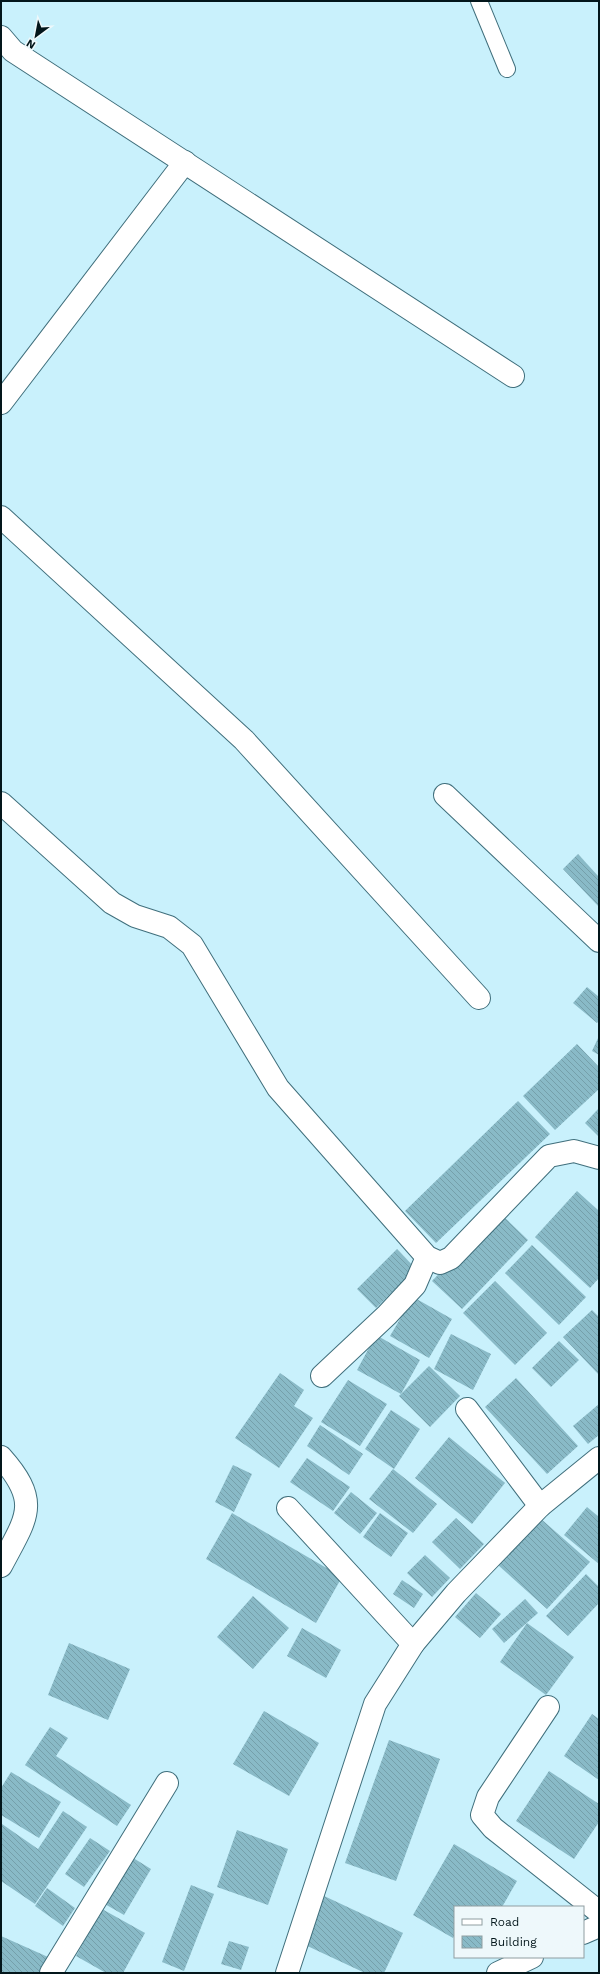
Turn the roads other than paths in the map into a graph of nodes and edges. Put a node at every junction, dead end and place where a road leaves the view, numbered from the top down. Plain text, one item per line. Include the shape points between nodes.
1 (478, 1) edge
2 (1, 37) edge
3 (507, 70) dead end
4 (185, 162) junction
5 (513, 376) dead end
6 (1, 403) edge
7 (4, 526) edge
8 (445, 795) dead end
9 (1, 803) edge
10 (599, 941) edge
11 (479, 998) dead end
12 (599, 1158) edge
13 (427, 1257) junction
14 (322, 1376) dead end
15 (467, 1408) dead end
16 (1, 1457) edge
17 (599, 1458) edge
18 (540, 1506) junction
19 (288, 1508) dead end
20 (1, 1566) edge
21 (413, 1644) junction
22 (548, 1707) dead end
23 (168, 1783) dead end
24 (599, 1912) edge
25 (599, 1926) edge
26 (584, 1933) edge
27 (530, 1958) edge
28 (51, 1973) edge
29 (287, 1973) edge
30 (498, 1973) edge

1 - 3 lane
2 - 4 street via 13,51
4 - 5 street
4 - 6 street
7 - 11 street via 244,740
8 - 10 street
9 - 13 street via 112,903 135,916 169,927 192,945 278,1088
12 - 13 street via 574,1151 549,1156 451,1258 440,1263
13 - 14 street via 415,1285
15 - 18 street
16 - 20 street via 17,1475 26,1500 25,1519
17 - 18 street
18 - 21 street via 456,1593
19 - 21 street
21 - 29 street via 375,1704
22 - 24 street via 488,1797 482,1815 493,1828
23 - 28 street
25 - 26 street
27 - 30 street

